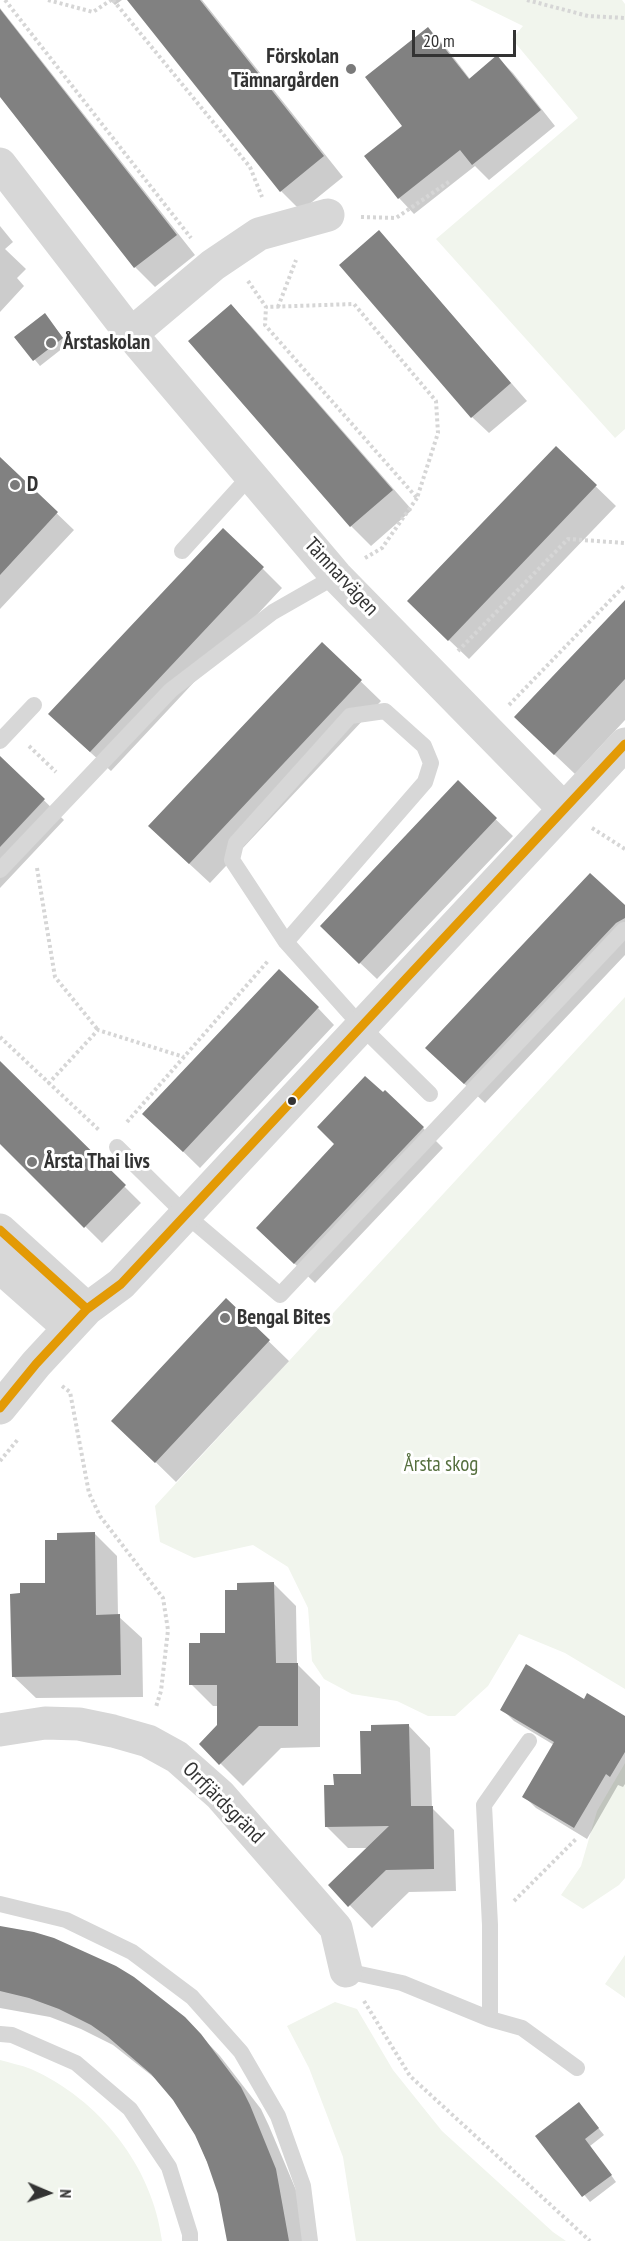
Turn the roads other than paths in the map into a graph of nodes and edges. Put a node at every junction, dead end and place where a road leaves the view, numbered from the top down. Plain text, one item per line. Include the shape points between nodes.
1 (0, 164) edge
2 (328, 215) road end
3 (131, 334) junction
4 (251, 476) junction
5 (182, 551) dead end
6 (336, 576) junction
7 (34, 705) dead end
8 (0, 741) edge
9 (625, 744) edge
10 (564, 809) junction
11 (0, 870) edge
12 (624, 930) edge
13 (286, 942) junction
14 (362, 1027) junction
15 (430, 1094) dead end
16 (117, 1147) road end
17 (186, 1215) junction
18 (0, 1230) edge
19 (0, 1267) edge
20 (78, 1318) junction
21 (0, 1408) edge
22 (0, 1730) edge
23 (529, 1741) dead end
24 (0, 1904) edge
25 (346, 1971) joint
26 (490, 2019) junction
27 (0, 2034) edge
28 (577, 2068) dead end
29 (190, 2241) edge
30 (310, 2241) edge

1 - 3 street, Tämnarvägen
2 - 3 street via 259,234 213,265
3 - 4 street, Tämnarvägen
4 - 5 lane
4 - 6 street, Tämnarvägen
6 - 10 street, Tämnarvägen
6 - 11 lane via 273,612 171,690
7 - 8 lane
9 - 10 street
10 - 14 street
12 - 17 lane via 280,1295
13 - 13 lane via 425,782 431,763 424,746 385,711 350,716 236,843 232,860
13 - 14 lane
14 - 15 lane
14 - 17 street
16 - 17 lane
17 - 20 street via 121,1284
18 - 20 street
19 - 20 street
20 - 21 street
22 - 25 street, Orrfjärdsgränd via 45,1723 79,1724 148,1741 177,1757 220,1795 336,1928
23 - 26 lane via 484,1805
24 - 30 lane via 66,1920 132,1952 192,1997 241,2052 278,2116 303,2186
25 - 26 lane via 402,1983
26 - 28 lane via 522,2028
27 - 29 lane via 12,2035 76,2063 130,2109 169,2167

